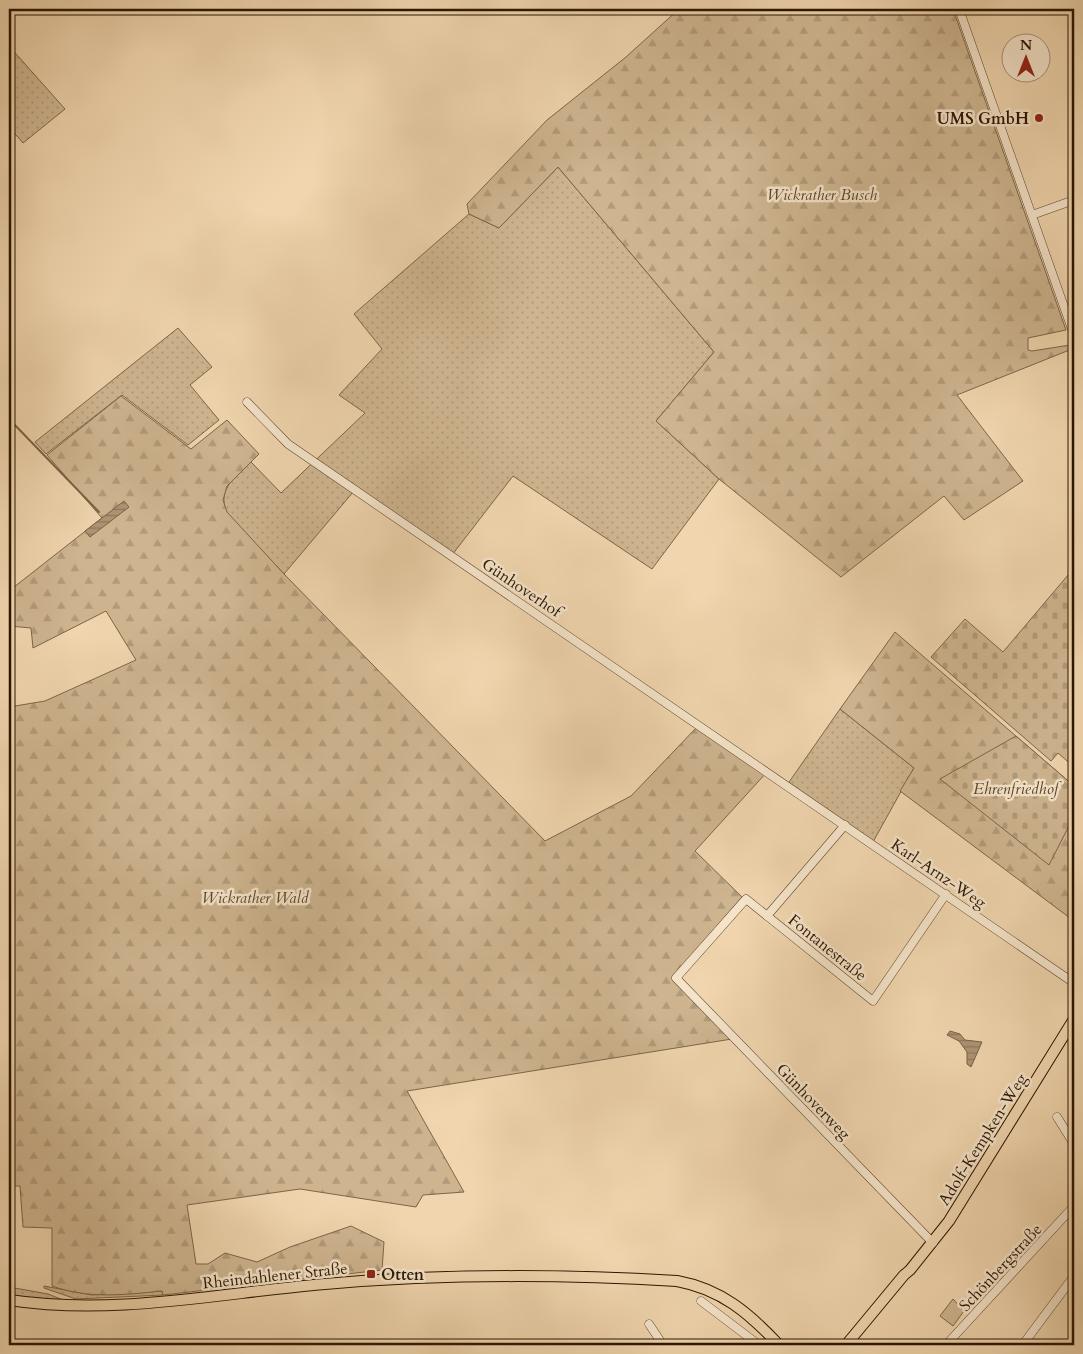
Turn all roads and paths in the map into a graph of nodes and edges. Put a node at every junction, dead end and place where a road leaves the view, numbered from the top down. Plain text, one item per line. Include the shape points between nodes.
1 (959, 9) edge
2 (1074, 200) edge
3 (1032, 215) junction
4 (1074, 335) edge
5 (246, 402) dead end
6 (788, 787) joint
7 (845, 825) junction
8 (946, 894) junction
9 (767, 916) junction
10 (676, 978) joint
11 (1074, 983) edge
12 (1074, 1019) edge
13 (1057, 1117) dead end
14 (1074, 1144) edge
15 (1074, 1206) edge
16 (933, 1243) junction
17 (910, 1270) junction
18 (1074, 1276) edge
19 (723, 1296) junction
20 (9, 1300) edge
21 (701, 1301) dead end
22 (713, 1310) junction
23 (649, 1324) dead end
24 (662, 1345) edge
25 (759, 1345) edge
26 (779, 1345) edge
27 (846, 1345) edge
28 (854, 1345) edge
29 (946, 1345) edge
30 (1018, 1345) edge

1 - 3 street
2 - 3 street
3 - 4 street
5 - 6 street, Günhoverhof via 288,444
6 - 7 street, Karl-Arnz-Weg
7 - 8 street, Karl-Arnz-Weg
7 - 9 street
8 - 9 street, Fontanestraße via 873,1001
8 - 11 street, Karl-Arnz-Weg
9 - 10 street, Fontanestraße via 746,899
10 - 16 street, Günhoverweg
12 - 16 main road, Adolf-Kempken-Weg
13 - 14 street
15 - 29 street, Schönbergstraße
16 - 17 main road, Adolf-Kempken-Weg
17 - 27 main road, Adolf-Kempken-Weg
17 - 28 main road, Adolf-Kempken-Weg via 908,1278
18 - 30 street via 1024,1343
19 - 20 main road, Rheindahlener Straße via 698,1285 677,1281 501,1275 377,1279 124,1306 76,1306
19 - 22 street
19 - 26 main road, Rheindahlener Straße via 751,1316
21 - 22 street
22 - 25 street
23 - 24 street

